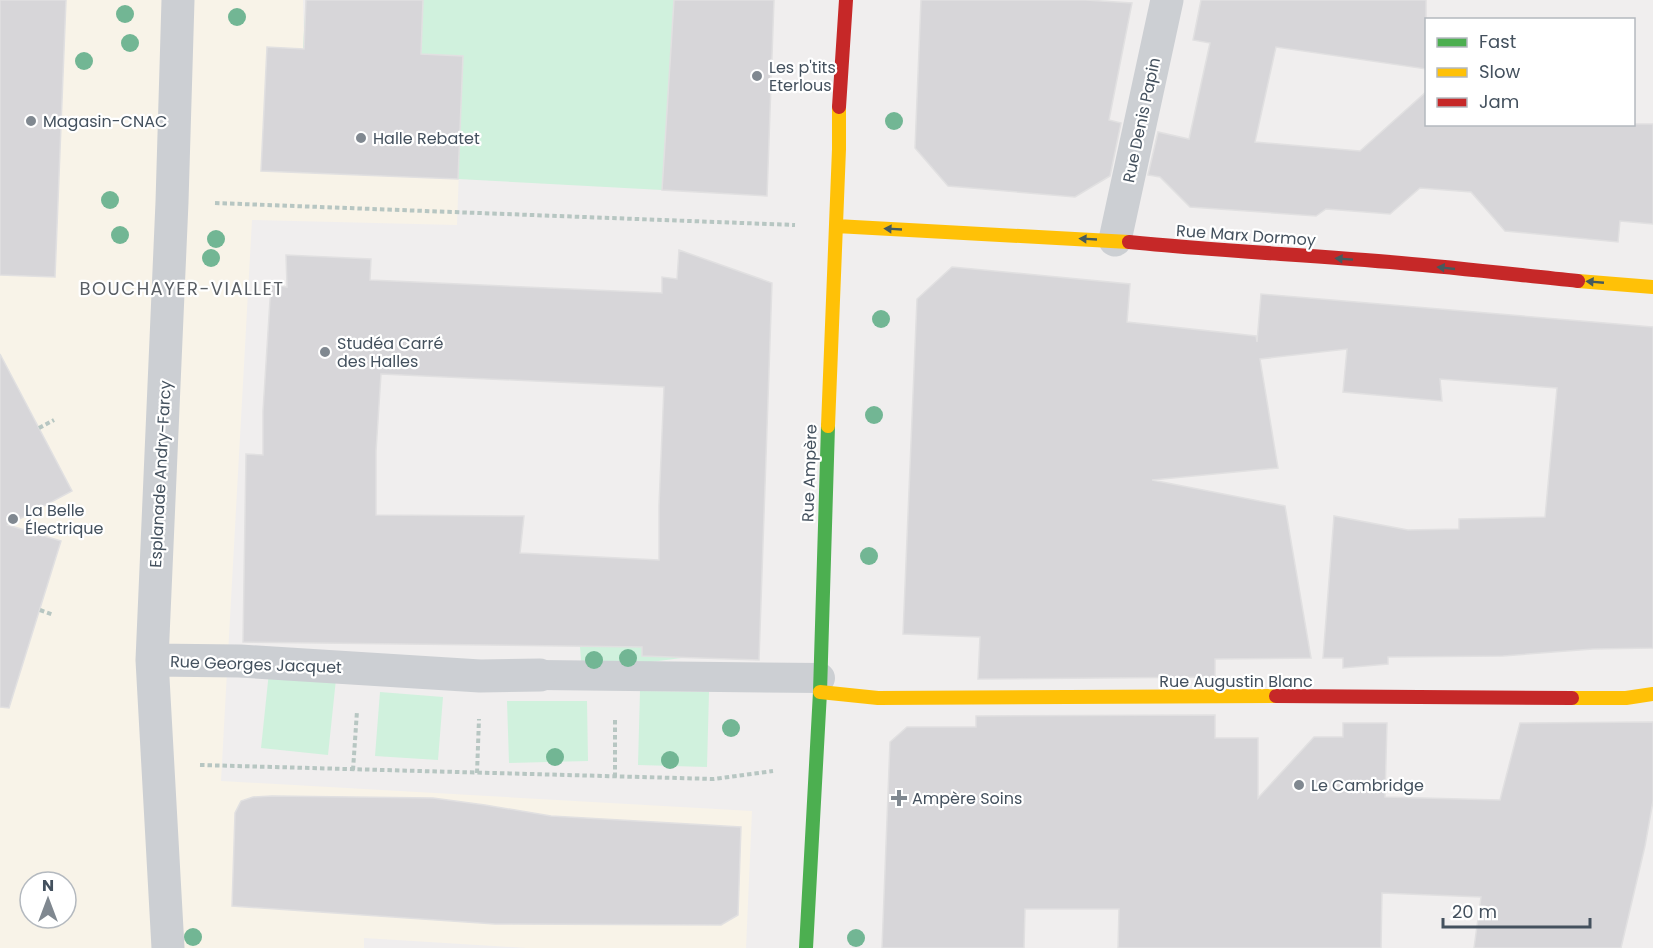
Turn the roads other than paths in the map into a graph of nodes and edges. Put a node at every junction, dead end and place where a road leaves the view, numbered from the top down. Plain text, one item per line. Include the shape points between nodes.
1 (178, 0) edge
2 (846, 0) edge
3 (1167, 0) edge
4 (836, 226) junction
5 (1115, 240) junction
6 (1653, 287) edge
7 (152, 660) junction
8 (540, 675) joint
9 (820, 685) junction
10 (1653, 694) edge
11 (168, 948) edge
12 (806, 948) edge

1 - 7 street, Esplanade Andry-Farcy
2 - 4 street, Rue Ampère
3 - 5 street, Rue Denis Papin
5 -> 4 street, Rue Marx Dormoy
4 - 9 street, Rue Ampère
6 -> 5 street, Rue Marx Dormoy
7 - 8 street, Rue Georges Jacquet via 240,661 480,676
7 - 11 street, Esplanade Andry-Farcy
8 - 9 lane, Rue Georges Jacquet
9 - 10 street, Rue Augustin Blanc via 878,698 1626,698
9 - 12 street, Rue Ampère

